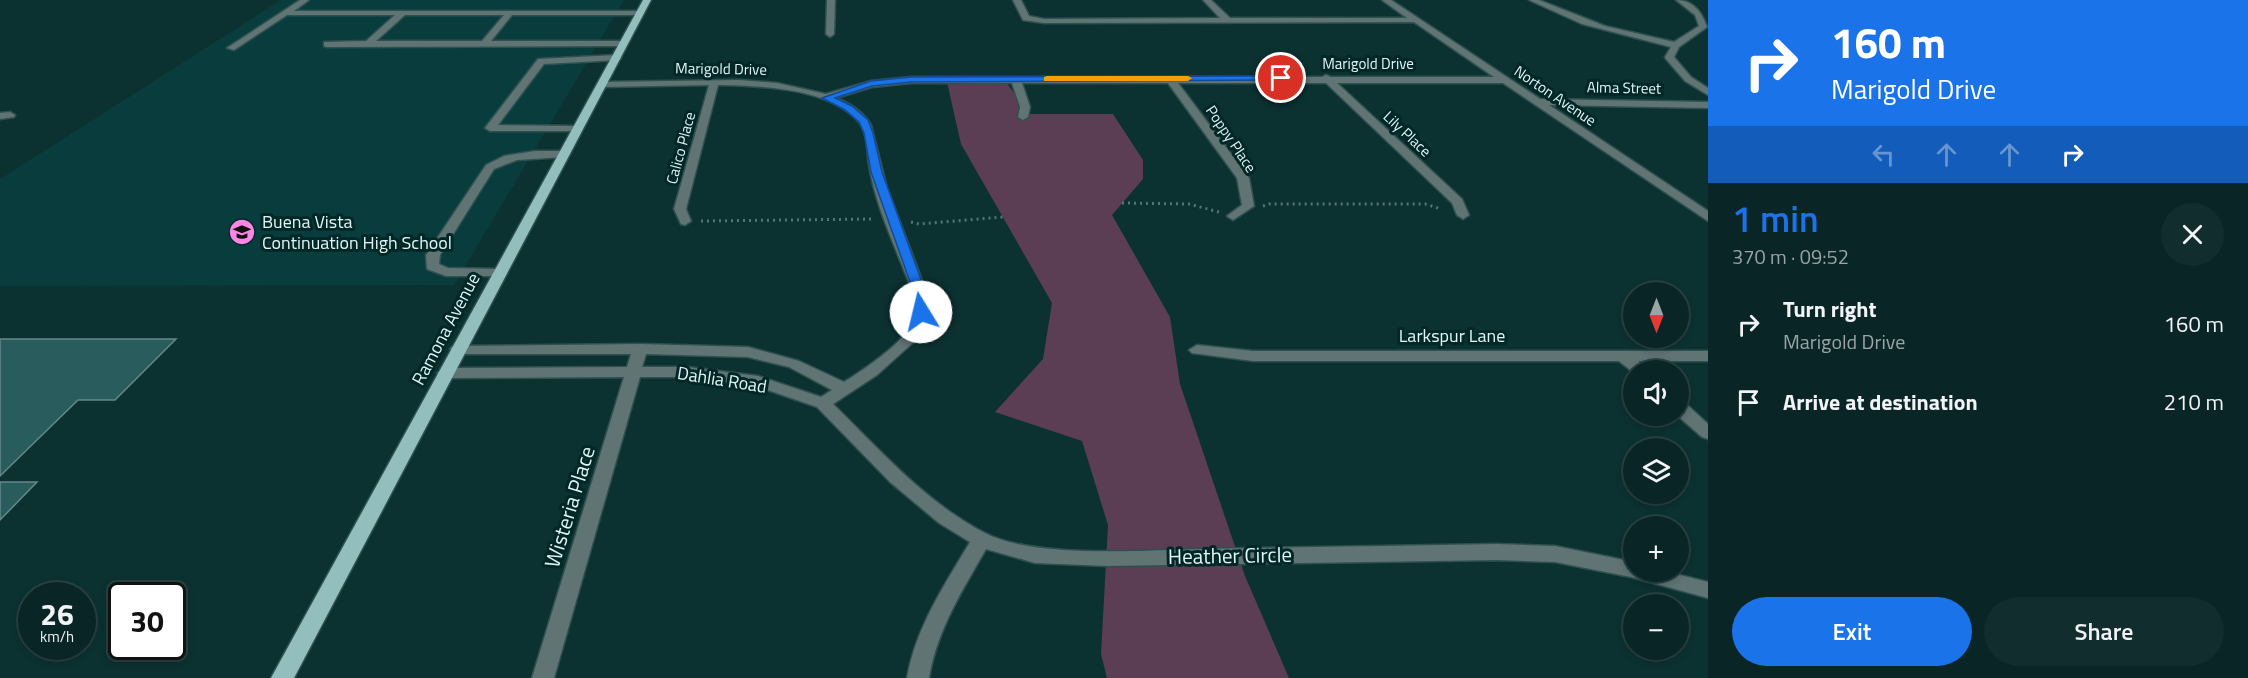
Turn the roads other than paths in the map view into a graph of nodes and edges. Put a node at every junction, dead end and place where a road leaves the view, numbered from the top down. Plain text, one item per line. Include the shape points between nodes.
1 (305, 0) edge
2 (647, 0) edge
3 (831, 0) edge
4 (1017, 0) edge
5 (1207, 0) edge
6 (1386, 0) edge
7 (1533, 0) edge
8 (1680, 0) edge
9 (430, 7) dead end
10 (514, 11) junction
11 (285, 13) junction
12 (403, 13) junction
13 (422, 13) junction
14 (640, 13) junction
15 (1703, 14) edge
16 (1227, 20) junction
17 (1415, 20) junction
18 (830, 34) dead end
19 (369, 43) junction
20 (485, 43) junction
21 (624, 43) junction
22 (327, 44) dead end
23 (1676, 45) junction
24 (231, 48) dead end
25 (616, 58) junction
26 (1326, 78) junction
27 (1016, 79) junction
28 (1170, 79) junction
29 (604, 80) junction
30 (1504, 80) junction
31 (714, 83) junction
32 (1708, 92) edge
33 (832, 96) junction
34 (1539, 102) junction
35 (1708, 105) edge
36 (1023, 117) dead end
37 (578, 129) junction
38 (564, 154) junction
39 (1462, 215) road end
40 (1233, 216) road end
41 (1708, 217) edge
42 (685, 221) road end
43 (500, 273) junction
44 (459, 349) junction
45 (640, 349) junction
46 (1197, 350) dead end
47 (1622, 355) junction
48 (1708, 356) edge
49 (1628, 360) edge
50 (634, 372) junction
51 (446, 373) junction
52 (844, 389) junction
53 (823, 403) junction
54 (1689, 416) edge
55 (1708, 433) edge
56 (981, 540) junction
57 (1623, 568) edge
58 (1677, 582) edge
59 (1708, 590) edge
60 (282, 678) edge
61 (543, 678) edge
62 (918, 678) edge

1 - 11 street
2 - 14 main road, Ramona Avenue
3 - 18 street
4 - 16 street via 1026,18 1044,21
5 - 16 street
6 - 17 street, Norton Avenue
7 - 23 street via 1589,25
8 - 15 street
9 - 13 street
10 - 13 street
10 - 14 street
10 - 20 street
11 - 12 street
11 - 24 street
12 - 13 street
12 - 19 street
14 - 21 main road, Ramona Avenue
15 - 23 street via 1703,27
16 - 17 street
17 - 30 street, Norton Avenue
19 - 20 street
19 - 22 street
20 - 21 street
21 - 25 main road, Ramona Avenue
23 - 32 street via 1669,57 1672,62
25 - 29 main road, Ramona Avenue
25 - 37 street via 541,61 490,128
26 - 28 street, Marigold Drive
26 - 30 street, Marigold Drive
26 - 39 street, Lily Place via 1458,202
27 - 28 street, Marigold Drive
27 - 33 street, Marigold Drive via 911,80 871,84
27 - 36 street via 1025,107
28 - 40 street, Poppy Place via 1243,178 1248,206
29 - 31 street, Marigold Drive
29 - 33 street, Marigold Drive via 769,78 798,82
29 - 37 main road, Ramona Avenue
30 - 34 street, Norton Avenue
31 - 33 street, Marigold Drive via 784,86
31 - 42 street, Calico Place via 680,209
33 - 52 street via 863,120 876,172 921,296 921,312 912,336 871,372
34 - 35 street, Alma Street
34 - 41 street, Norton Avenue
37 - 38 main road, Ramona Avenue
38 - 43 main road, Ramona Avenue
38 - 43 street via 502,159 490,167 433,255 432,266 446,272
43 - 44 main road, Ramona Avenue
44 - 45 street, Dahlia Road
44 - 51 main road, Ramona Avenue
45 - 50 street, Wisteria Place
45 - 52 street, Dahlia Road via 748,352 794,364
46 - 47 street, Larkspur Lane via 1253,356
47 - 48 street, Larkspur Lane
47 - 49 street
50 - 51 street, Dahlia Road
50 - 53 street, Dahlia Road via 688,372 758,381
50 - 61 street, Wisteria Place
51 - 60 main road, Ramona Avenue
52 - 53 street
53 - 56 street, Dahlia Road via 896,477 946,518
54 - 55 street
56 - 57 street, Heather Circle via 1035,555 1108,558 1497,552 1555,554
56 - 62 street via 934,622
58 - 59 street

